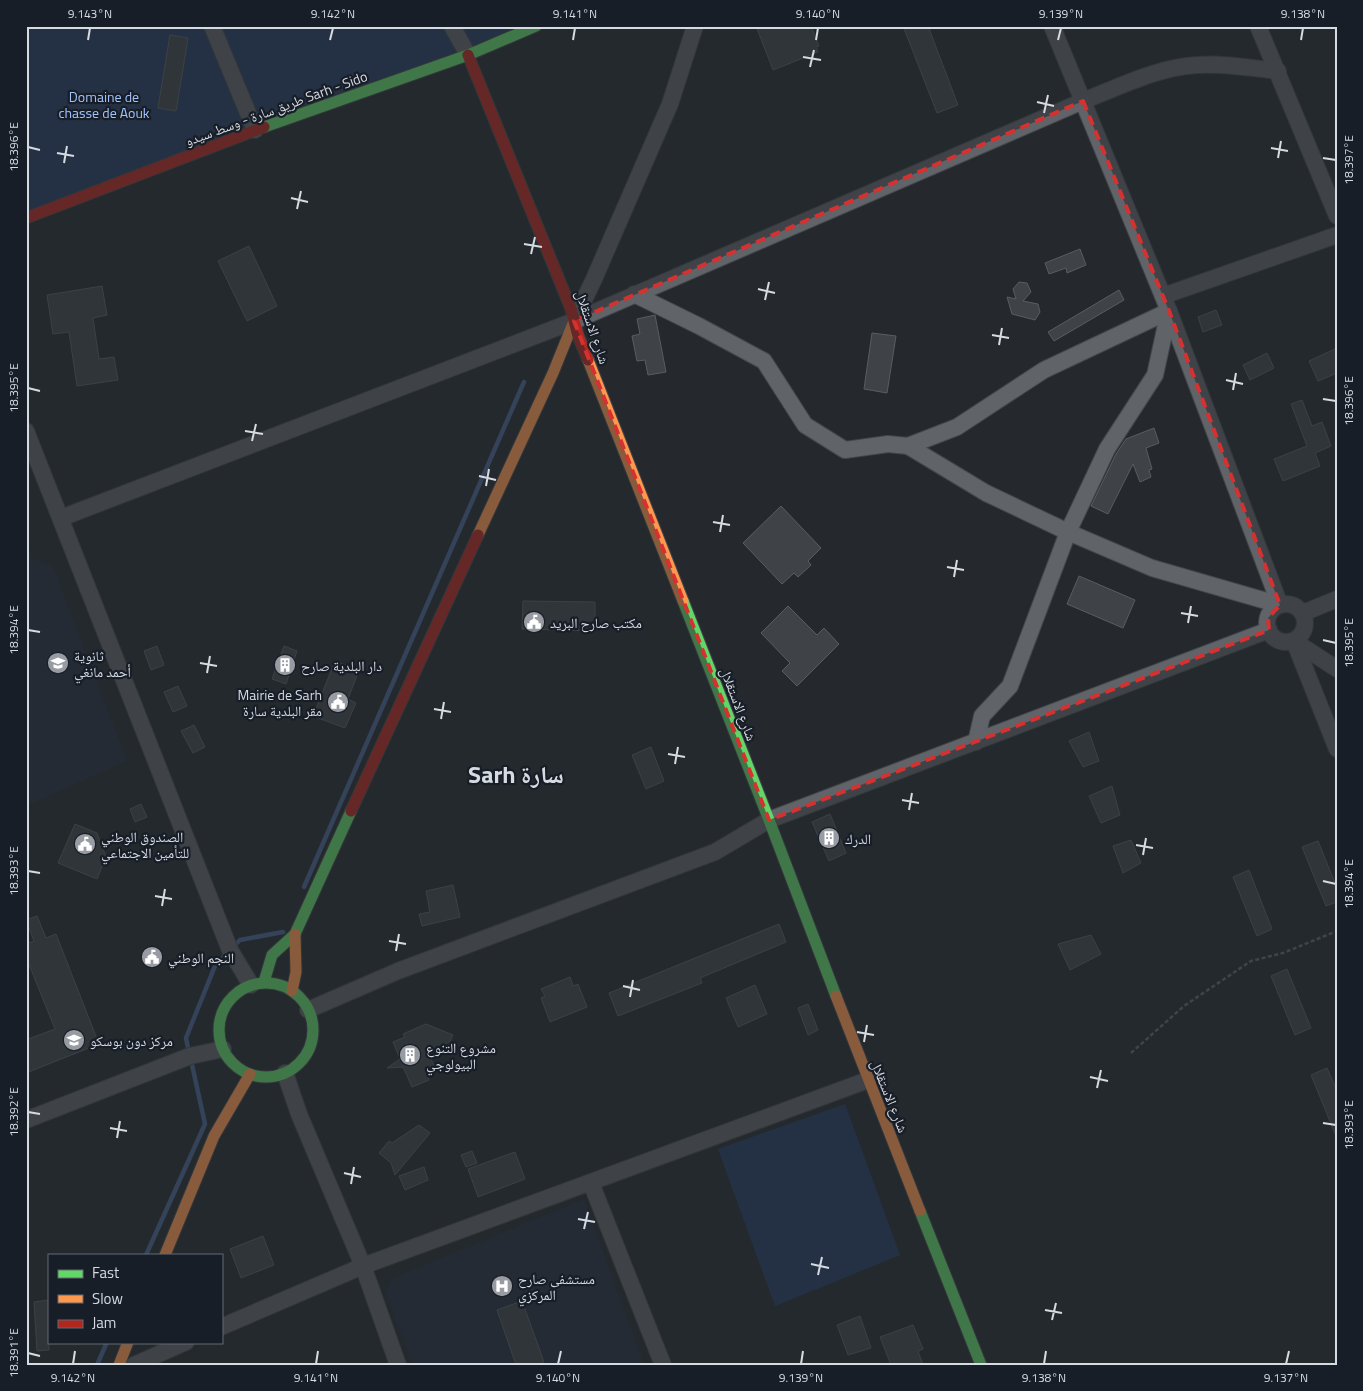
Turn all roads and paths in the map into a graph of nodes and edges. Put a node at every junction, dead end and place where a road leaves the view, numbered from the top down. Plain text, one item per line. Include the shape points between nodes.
1 (212, 26) edge
2 (452, 26) edge
3 (536, 26) edge
4 (695, 26) edge
5 (1052, 26) edge
6 (1258, 26) edge
7 (468, 56) junction
8 (1278, 71) junction
9 (1083, 101) junction
10 (255, 130) junction
11 (1337, 216) edge
12 (26, 218) edge
13 (1337, 235) edge
14 (634, 294) junction
15 (1166, 304) junction
16 (574, 320) junction
17 (26, 431) edge
18 (908, 446) junction
19 (61, 518) junction
20 (1068, 532) junction
21 (1337, 599) edge
22 (1280, 605) junction
23 (1303, 613) junction
24 (1269, 630) junction
25 (1294, 641) junction
26 (1337, 669) edge
27 (976, 742) junction
28 (1337, 749) edge
29 (769, 820) junction
30 (1337, 931) edge
31 (295, 934) junction
32 (258, 984) junction
33 (292, 991) junction
34 (308, 1010) junction
35 (223, 1049) junction
36 (1131, 1053) dead end
37 (285, 1072) junction
38 (250, 1074) junction
39 (868, 1080) junction
40 (26, 1120) edge
41 (591, 1183) junction
42 (165, 1254) edge
43 (363, 1266) junction
44 (222, 1327) edge
45 (127, 1344) edge
46 (181, 1344) edge
47 (119, 1365) edge
48 (134, 1365) edge
49 (398, 1365) edge
50 (663, 1365) edge
51 (982, 1365) edge

1 - 10 street
2 - 7 street
3 - 7 street, طريق سارة - وسط سيدو Sarh - Sido
4 - 16 street via 670,104
5 - 9 street
6 - 8 street
7 - 10 street, طريق سارة - وسط سيدو Sarh - Sido
7 - 16 street, شارع الاستقلال
8 - 9 street via 1197,64 1163,71
8 - 11 street
9 - 14 street
9 - 15 street
10 - 12 street, طريق سارة - وسط سيدو Sarh - Sido
13 - 15 street
14 - 16 street
14 - 18 street via 764,362 805,425 844,450 888,444
15 - 18 street via 1044,370 957,427
15 - 20 street via 1155,375 1107,448
15 - 22 street
16 - 19 street
16 - 29 street, شارع الاستقلال
16 - 31 street
17 - 19 street
18 - 20 street via 986,493
19 - 32 street via 230,950
20 - 22 street via 1152,568
20 - 27 street via 1010,686 982,716
21 - 23 street
22 - 23 street via 1293,604
22 - 24 street via 1268,618
23 - 25 street via 1304,629
24 - 25 street via 1282,642
24 - 27 street
25 - 26 street
25 - 28 street
27 - 29 street
29 - 34 street via 715,852 398,971
29 - 39 street, شارع الاستقلال
30 - 36 path via 1251,962 1184,1006
31 - 32 street via 272,955
31 - 33 street via 296,972
32 - 33 street via 279,984
32 - 35 street via 237,992 226,1004 220,1018 219,1034
33 - 34 street
34 - 37 street via 312,1039 297,1064
35 - 38 street via 230,1060
35 - 40 street via 190,1056
37 - 38 street via 267,1076
37 - 43 street via 299,1114
38 - 42 street via 214,1136
39 - 41 street
39 - 51 street, شارع الاستقلال
41 - 43 street
41 - 50 street
43 - 44 street
43 - 49 street
45 - 47 street
46 - 48 street

